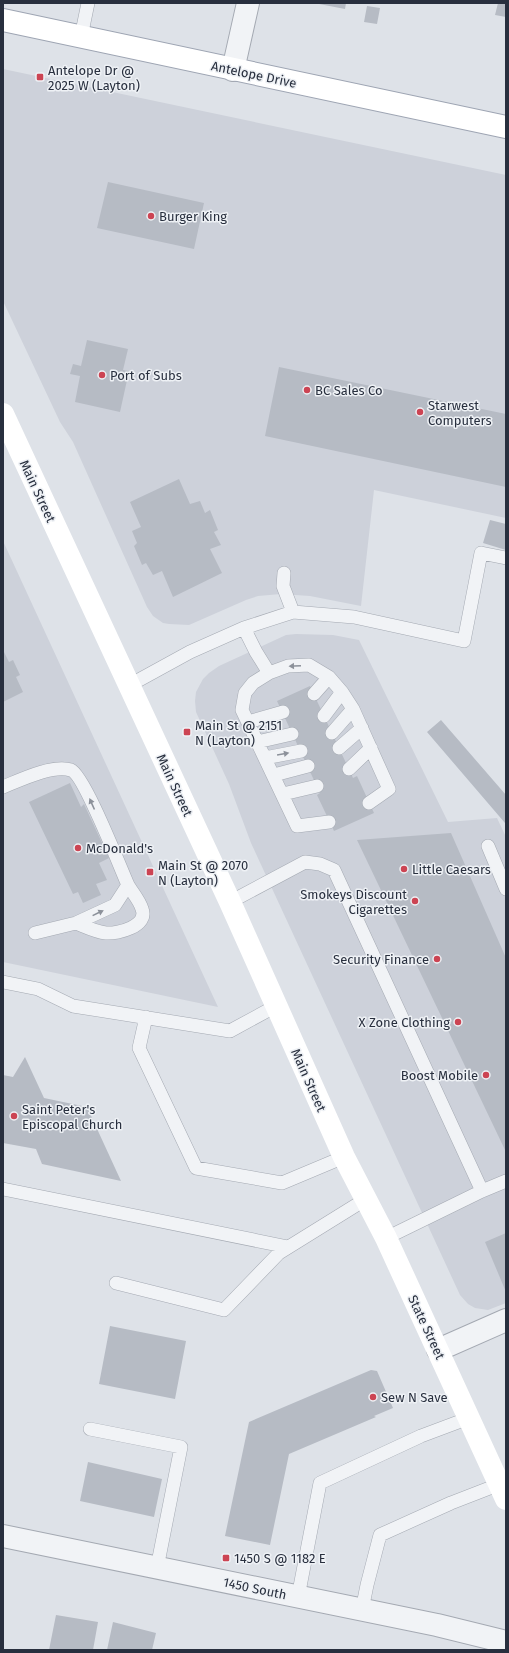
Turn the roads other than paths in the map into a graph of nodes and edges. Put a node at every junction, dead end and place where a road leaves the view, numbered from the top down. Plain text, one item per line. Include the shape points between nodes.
1 (88, 3) edge
2 (248, 3) edge
3 (3, 20) edge
4 (81, 37) junction
5 (233, 70) junction
6 (506, 127) edge
7 (3, 414) edge
8 (506, 558) edge
9 (284, 573) dead end
10 (293, 612) junction
11 (244, 628) junction
12 (269, 673) junction
13 (329, 677) junction
14 (128, 686) junction
15 (342, 692) junction
16 (314, 694) dead end
17 (353, 709) junction
18 (282, 712) dead end
19 (324, 716) dead end
20 (248, 722) junction
21 (362, 728) junction
22 (332, 732) dead end
23 (292, 734) dead end
24 (257, 742) junction
25 (339, 748) dead end
26 (371, 748) junction
27 (301, 751) dead end
28 (265, 758) junction
29 (308, 766) dead end
30 (349, 769) dead end
31 (274, 775) junction
32 (317, 786) dead end
33 (3, 787) edge
34 (283, 794) junction
35 (369, 803) dead end
36 (329, 822) dead end
37 (488, 846) dead end
38 (128, 885) junction
39 (506, 889) edge
40 (230, 902) junction
41 (76, 923) junction
42 (34, 933) dead end
43 (3, 982) edge
44 (276, 1006) junction
45 (146, 1017) junction
46 (344, 1157) junction
47 (506, 1182) edge
48 (3, 1189) edge
49 (482, 1191) junction
50 (366, 1199) junction
51 (386, 1238) junction
52 (288, 1247) junction
53 (116, 1283) dead end
54 (506, 1320) edge
55 (438, 1350) junction
56 (469, 1418) junction
57 (90, 1429) dead end
58 (503, 1491) edge
59 (3, 1536) edge
60 (157, 1568) junction
61 (298, 1597) junction
62 (362, 1610) junction
63 (506, 1642) edge

1 - 4 lane
2 - 5 street
3 - 4 main road, Antelope Drive
4 - 5 main road, Antelope Drive
5 - 6 main road, Antelope Drive
7 - 14 main road, Main Street
8 - 10 lane via 481,553 464,641 354,617
9 - 10 lane via 283,586
10 - 11 lane
11 - 12 lane
11 - 14 lane via 190,652
13 -> 12 lane via 309,665 288,666
12 - 20 lane via 253,683 245,693 242,710
13 - 15 lane
13 - 16 lane
14 - 40 main road, Main Street
15 - 17 lane
15 - 19 lane
17 - 21 lane
17 - 22 lane
18 - 20 lane
20 - 24 lane
21 - 25 lane
21 - 26 lane
23 - 24 lane
24 - 28 lane
26 - 30 lane
26 - 35 lane via 389,789
28 -> 27 lane
28 - 31 lane
29 - 31 lane
31 - 34 lane
32 - 34 lane
38 -> 33 lane via 88,794 72,770 53,770
34 - 36 lane via 297,826
37 - 39 lane
41 -> 38 lane via 114,905
38 - 41 lane via 143,909 137,925 106,933
40 - 44 main road, Main Street
40 - 49 lane via 305,862 320,864 334,870
41 - 42 lane
43 - 45 lane via 38,989 73,1006
44 - 45 lane via 230,1031
44 - 46 main road, Main Street
45 - 46 lane via 139,1048 196,1168 282,1183
46 - 50 main road, State Street
47 - 49 lane
48 - 52 lane
49 - 51 lane
50 - 51 main road, State Street
50 - 52 lane
51 - 55 main road, State Street
52 - 53 lane via 279,1253 224,1310
54 - 55 street
55 - 56 main road, State Street
56 - 58 main road, State Street
56 - 61 lane via 421,1436 320,1483
57 - 60 lane via 181,1447
58 - 62 lane via 451,1503 380,1536
59 - 60 street, 1450 South
60 - 61 street, 1450 South
61 - 62 street, 1450 South
62 - 63 street, 1450 South

